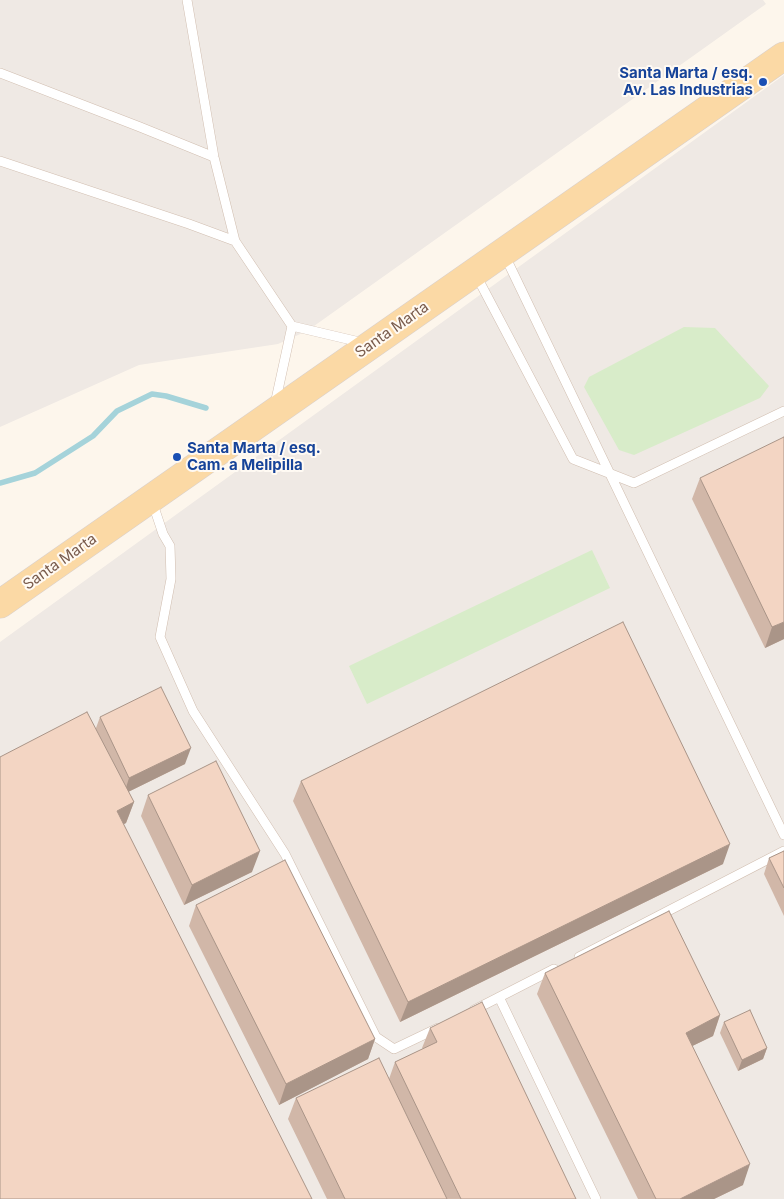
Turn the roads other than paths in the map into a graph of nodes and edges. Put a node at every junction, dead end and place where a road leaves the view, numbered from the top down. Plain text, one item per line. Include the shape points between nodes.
1 (187, 0) edge
2 (784, 56) edge
3 (0, 73) edge
4 (214, 157) junction
5 (0, 161) edge
6 (235, 241) junction
7 (503, 252) junction
8 (475, 273) junction
9 (292, 326) junction
10 (371, 345) junction
11 (784, 411) edge
12 (273, 414) junction
13 (611, 475) junction
14 (151, 498) junction
15 (0, 604) edge
16 (784, 835) edge
17 (784, 851) edge
18 (499, 997) junction
19 (469, 1013) edge
20 (444, 1025) edge
21 (596, 1199) edge

1 - 4 lane
2 - 7 main road, Santa Marta
3 - 4 lane
4 - 6 lane
5 - 6 lane
6 - 9 lane
7 - 8 main road, Santa Marta
7 - 13 lane
8 - 10 main road, Santa Marta
8 - 13 lane via 573,460
9 - 10 lane
9 - 12 lane
10 - 12 main road, Santa Marta
11 - 13 lane via 634,483
12 - 14 main road, Santa Marta
13 - 16 lane
14 - 15 main road, Santa Marta
14 - 20 lane via 170,546 171,579 160,637 193,711 285,854 376,1037 394,1049
17 - 18 lane
18 - 19 lane
18 - 21 lane

